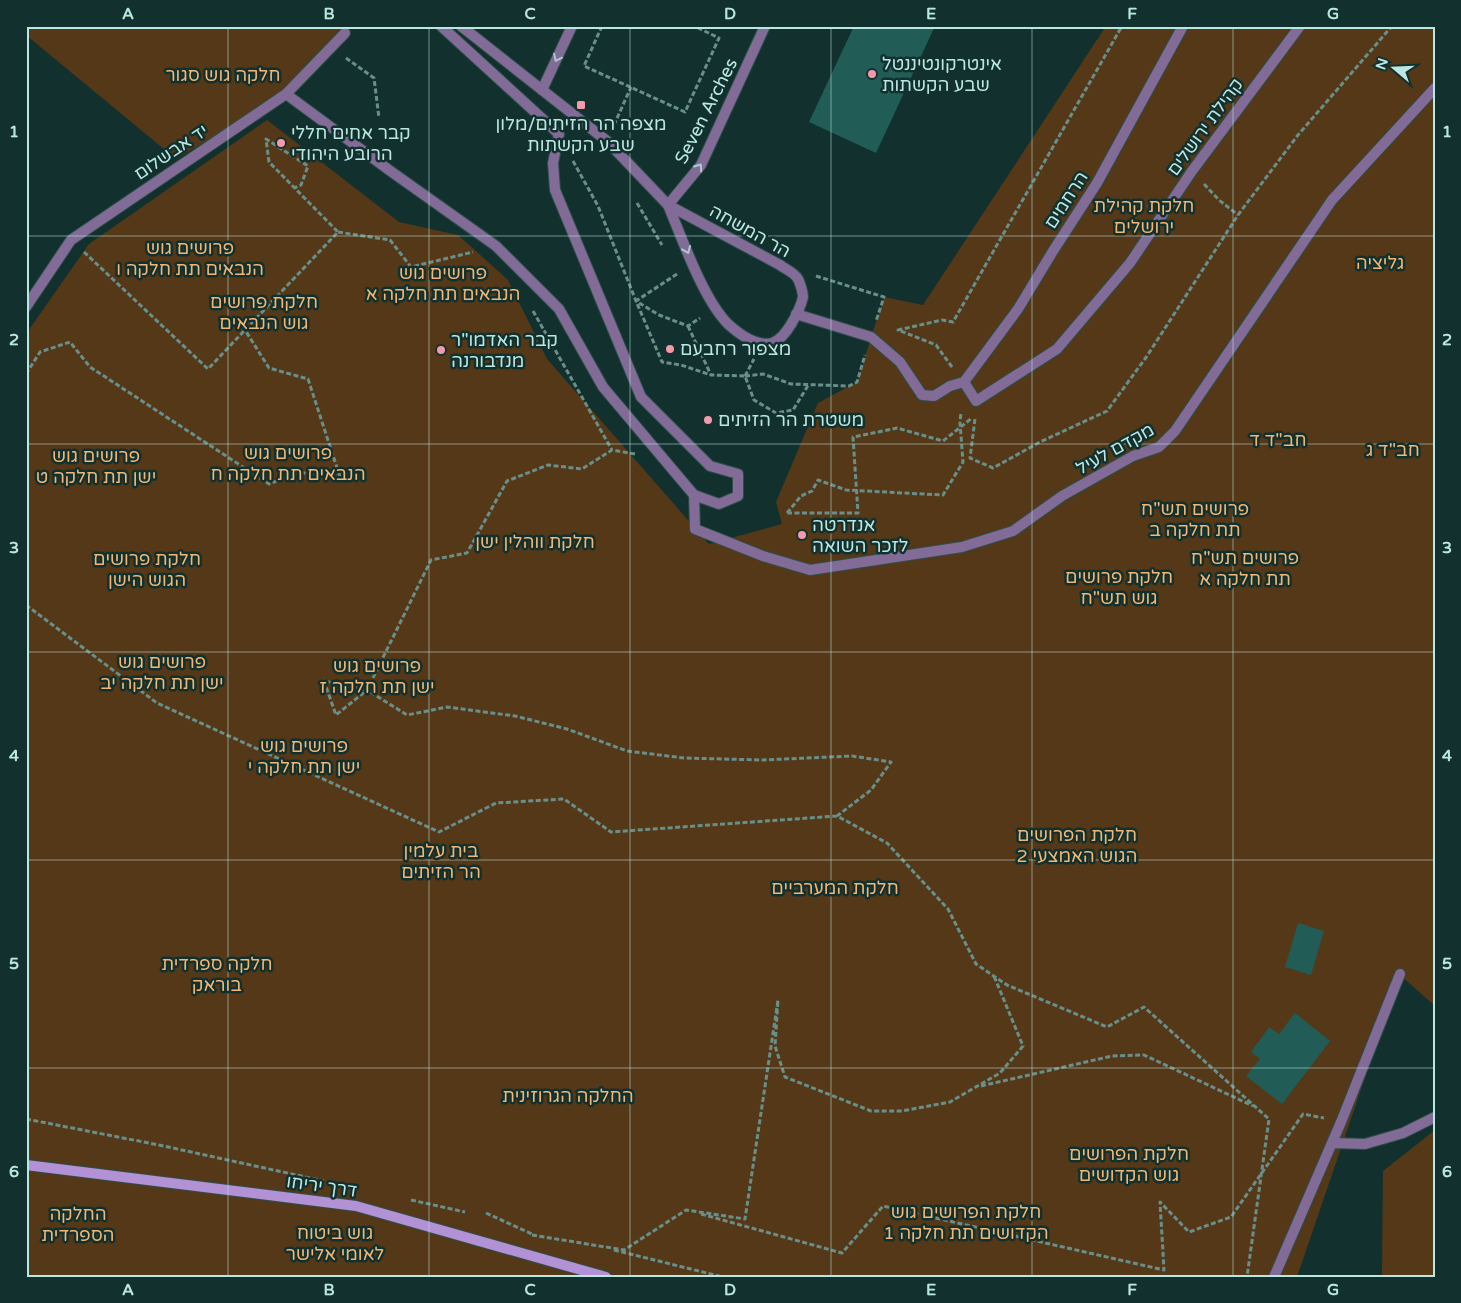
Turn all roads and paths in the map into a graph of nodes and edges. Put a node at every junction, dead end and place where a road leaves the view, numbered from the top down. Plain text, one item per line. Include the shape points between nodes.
1 (441, 26) edge
2 (461, 26) edge
3 (572, 26) edge
4 (602, 26) edge
5 (694, 26) edge
6 (765, 26) edge
7 (1122, 26) edge
8 (1183, 26) edge
9 (1300, 26) edge
10 (1392, 26) edge
11 (345, 33) dead end
12 (331, 47) junction
13 (631, 87) junction
14 (1435, 88) edge
15 (542, 90) junction
16 (286, 94) junction
17 (379, 118) dead end
18 (559, 134) junction
19 (607, 141) junction
20 (1192, 171) junction
21 (294, 188) junction
22 (632, 196) dead end
23 (668, 205) junction
24 (1238, 216) junction
25 (338, 232) junction
26 (71, 240) junction
27 (496, 246) junction
28 (663, 247) dead end
29 (678, 273) dead end
30 (636, 302) junction
31 (530, 306) dead end
32 (26, 307) edge
33 (796, 314) junction
34 (703, 316) dead end
35 (688, 326) junction
36 (245, 330) junction
37 (755, 357) dead end
38 (26, 374) edge
39 (711, 375) junction
40 (745, 376) junction
41 (964, 382) junction
42 (809, 384) dead end
43 (960, 427) junction
44 (612, 450) junction
45 (662, 458) junction
46 (857, 490) junction
47 (694, 495) junction
48 (26, 604) edge
49 (367, 690) junction
50 (837, 816) junction
51 (1400, 974) dead end
52 (994, 976) junction
53 (976, 1088) junction
54 (1256, 1108) junction
55 (1303, 1114) dead end
56 (1435, 1117) edge
57 (26, 1119) edge
58 (1332, 1143) junction
59 (26, 1165) edge
60 (1261, 1173) junction
61 (332, 1183) dead end
62 (408, 1199) dead end
63 (686, 1210) junction
64 (465, 1212) dead end
65 (486, 1213) dead end
66 (532, 1234) junction
67 (585, 1244) junction
68 (521, 1252) junction
69 (606, 1277) edge
70 (723, 1277) edge
71 (1247, 1277) edge
72 (1274, 1277) edge

1 - 18 street
2 - 15 street, הר המשחה
3 -> 15 street
4 - 13 path via 584,66
5 - 13 path via 719,38 685,112
23 -> 6 street, Seven Arches via 701,165
7 - 41 path via 953,322 942,320 898,330 936,345
8 - 41 street, הרחמים via 1097,183 1018,310
9 - 20 street, קהילת ירושלים
10 - 24 path via 1298,135
11 - 12 street, יד אבשלום
12 - 16 street, יד אבשלום
12 - 17 path via 374,78
13 - 19 path
14 - 47 street, מקדם לעיל via 1332,200 1175,431 1158,447 1133,456 1062,496 1013,531 962,546 810,570 763,556 695,529
15 - 19 street, הר המשחה
16 - 26 street, יד אבשלום
16 - 27 street
18 - 30 path via 598,206
18 - 47 street via 554,163 555,190 641,397 710,466 738,474 738,496 719,504
19 - 23 street, הר המשחה
20 - 24 path
20 - 41 street, קהילת ירושלים via 1130,263 1057,349 976,401
21 - 21 path via 269,162 266,138 308,166 301,185
21 - 25 path
22 - 28 path
23 - 33 street, הר המשחה via 797,277 803,295
23 -> 33 street, הר המשחה via 702,284 728,324 755,343 773,343 786,332
24 - 43 path via 1147,356 1107,410 993,468 970,458 976,415
25 - 27 path via 390,240 411,267
25 - 36 path
26 - 32 street, יד אבשלום
26 - 36 path via 208,369
27 - 45 street via 559,309 603,387
29 - 30 path
30 - 35 path
30 - 39 path via 662,362
31 - 44 path
33 - 41 street via 871,337 900,362 922,395 934,396
34 - 35 path
35 - 39 path
36 - 38 path via 269,368 308,379 341,480 298,472 269,484 90,367 70,342 40,352
37 - 40 path
39 - 40 path
40 - 42 path via 754,400 776,413 793,410
41 - 43 path
43 - 46 path via 963,462 943,495
43 - 46 path via 943,441 897,428 853,437
44 - 45 path
44 - 49 path via 582,469 548,465 507,480 467,553 431,560
45 - 47 street
46 - 46 path via 846,490 818,480 812,491 801,496 787,513 858,513
48 - 50 path via 156,703 439,832 496,803 564,799 611,832
49 - 49 path via 336,715 324,681 333,683
49 - 50 path via 407,715 447,707 515,716 567,729 627,751 684,758 762,760 852,756 891,762 871,790
50 - 52 path via 887,843 948,908 976,964
51 - 58 street
52 - 53 path via 1023,1046 1000,1074
52 - 54 path via 1007,985 1107,1027 1144,1007
53 - 54 path via 1112,1056 1144,1055
53 - 63 path via 950,1102 902,1111 871,1111 785,1078 775,1046 778,1000 745,1219
54 - 60 path via 1269,1119
55 - 60 path
56 - 58 street via 1403,1133 1365,1144
57 - 61 path
58 - 72 street
59 - 68 main road, דרך יריחו via 356,1206
60 - 63 path via 1231,1217 1189,1232 1160,1202 1164,1270 883,1206 842,1253
60 - 71 path
62 - 64 path
63 - 67 path via 624,1250
65 - 66 path
66 - 67 path
66 - 68 path
67 - 70 path
68 - 69 main road, דרך יריחו

